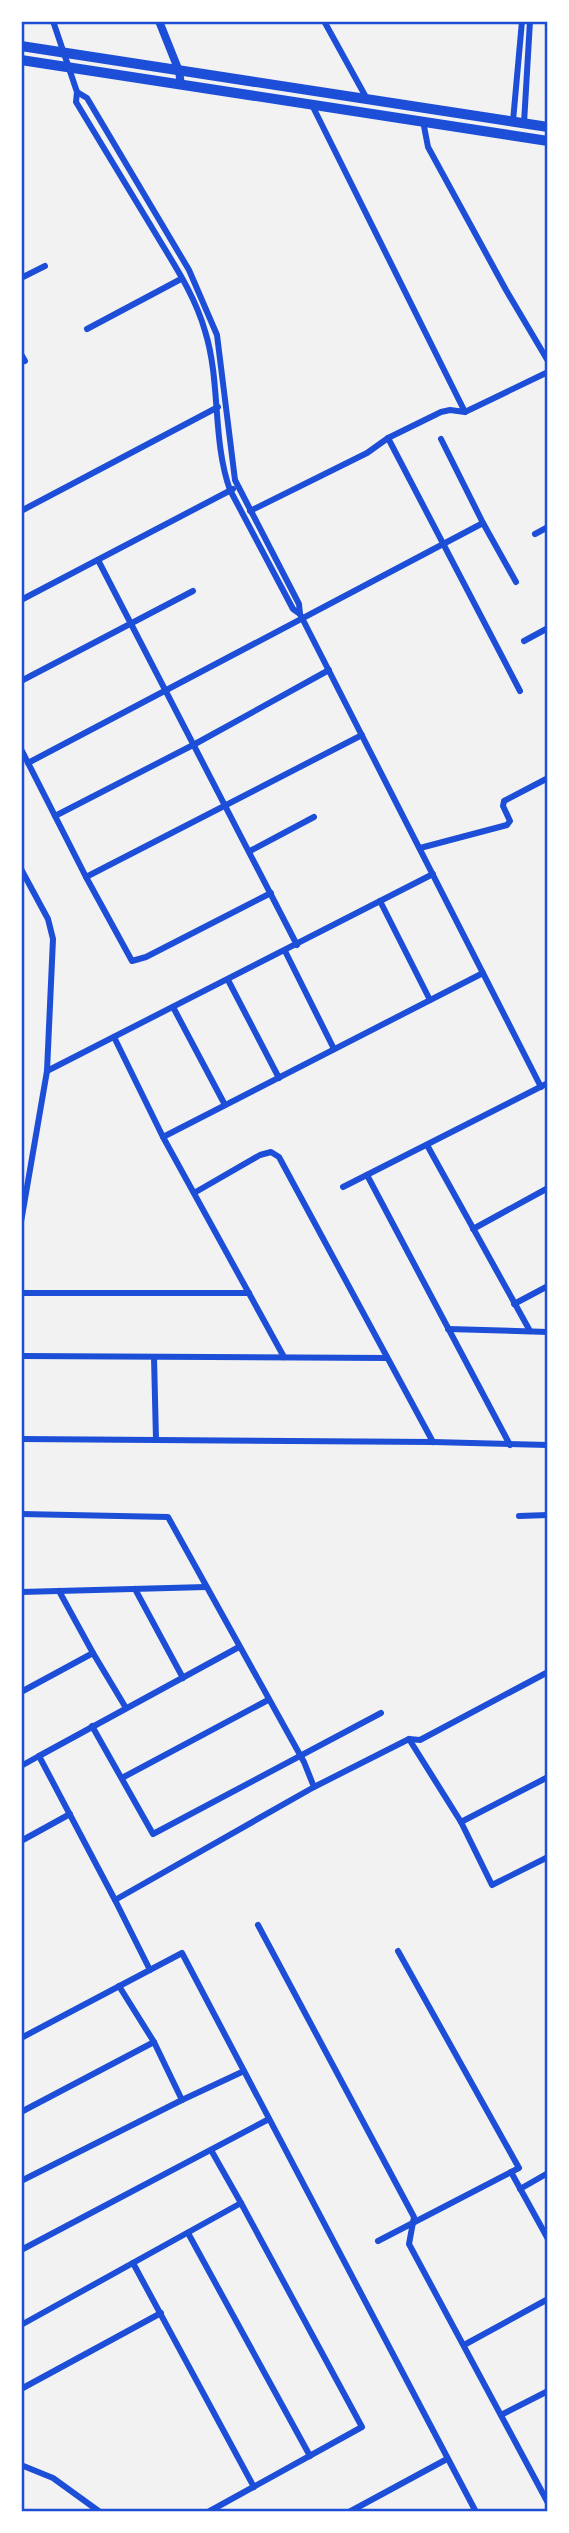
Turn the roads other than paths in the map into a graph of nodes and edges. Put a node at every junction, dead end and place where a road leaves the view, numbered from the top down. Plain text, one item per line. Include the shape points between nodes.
1 (53, 21) edge
2 (159, 21) edge
3 (324, 21) edge
4 (522, 21) edge
5 (530, 21) edge
6 (21, 46) edge
7 (64, 53) junction
8 (21, 60) edge
9 (68, 67) junction
10 (179, 71) junction
11 (181, 85) junction
12 (77, 92) junction
13 (367, 99) junction
14 (312, 104) junction
15 (423, 121) junction
16 (519, 122) junction
17 (548, 127) edge
18 (548, 141) edge
19 (45, 266) dead end
20 (21, 278) edge
21 (181, 279) junction
22 (87, 329) dead end
23 (548, 361) edge
24 (548, 372) edge
25 (218, 407) junction
26 (465, 412) junction
27 (388, 438) junction
28 (441, 439) dead end
29 (234, 488) junction
30 (21, 511) edge
31 (250, 511) junction
32 (483, 523) junction
33 (548, 527) edge
34 (535, 534) dead end
35 (442, 544) junction
36 (98, 560) junction
37 (516, 582) dead end
38 (193, 591) dead end
39 (21, 600) edge
40 (301, 616) junction
41 (131, 622) junction
42 (548, 628) edge
43 (524, 641) dead end
44 (329, 670) junction
45 (21, 681) edge
46 (167, 690) junction
47 (520, 691) dead end
48 (362, 735) junction
49 (195, 744) junction
50 (21, 749) edge
51 (28, 763) junction
52 (548, 778) edge
53 (227, 805) junction
54 (55, 816) junction
55 (314, 817) dead end
56 (420, 848) junction
57 (250, 850) junction
58 (21, 869) edge
59 (433, 874) junction
60 (86, 877) junction
61 (271, 893) junction
62 (380, 901) junction
63 (297, 944) junction
64 (285, 951) junction
65 (483, 973) junction
66 (228, 980) junction
67 (430, 1000) junction
68 (173, 1007) junction
69 (114, 1037) junction
70 (334, 1049) junction
71 (47, 1071) junction
72 (279, 1077) junction
73 (545, 1085) edge
74 (225, 1105) junction
75 (163, 1138) junction
76 (427, 1145) junction
77 (367, 1175) junction
78 (343, 1187) dead end
79 (548, 1188) edge
80 (194, 1193) junction
81 (21, 1222) edge
82 (473, 1229) junction
83 (548, 1286) edge
84 (21, 1293) edge
85 (248, 1293) junction
86 (514, 1304) junction
87 (448, 1329) junction
88 (530, 1331) junction
89 (548, 1332) edge
90 (21, 1356) edge
91 (154, 1357) junction
92 (284, 1357) junction
93 (387, 1358) junction
94 (21, 1439) edge
95 (156, 1440) junction
96 (433, 1442) junction
97 (510, 1445) junction
98 (548, 1446) edge
99 (21, 1514) edge
100 (548, 1515) edge
101 (519, 1516) dead end
102 (206, 1587) junction
103 (135, 1589) junction
104 (59, 1591) junction
105 (21, 1592) edge
106 (239, 1647) junction
107 (93, 1653) junction
108 (548, 1672) edge
109 (183, 1678) junction
110 (21, 1680) edge
111 (23, 1691) edge
112 (268, 1700) junction
113 (126, 1708) junction
114 (381, 1713) dead end
115 (92, 1726) junction
116 (410, 1739) junction
117 (39, 1756) junction
118 (300, 1756) junction
119 (21, 1766) edge
120 (548, 1777) edge
121 (122, 1778) junction
122 (314, 1787) junction
123 (70, 1814) junction
124 (461, 1822) junction
125 (21, 1841) edge
126 (548, 1857) edge
127 (115, 1900) junction
128 (258, 1925) dead end
129 (398, 1951) dead end
130 (150, 1970) junction
131 (119, 1986) junction
132 (21, 2038) edge
133 (154, 2042) junction
134 (244, 2071) junction
135 (182, 2100) junction
136 (21, 2112) edge
137 (269, 2119) junction
138 (211, 2150) junction
139 (511, 2172) junction
140 (548, 2173) edge
141 (21, 2180) edge
142 (520, 2189) junction
143 (241, 2203) junction
144 (413, 2223) junction
145 (188, 2233) junction
146 (548, 2239) edge
147 (379, 2241) dead end
148 (21, 2250) edge
149 (133, 2263) junction
150 (548, 2299) edge
151 (162, 2313) junction
152 (21, 2325) edge
153 (464, 2346) junction
154 (21, 2389) edge
155 (548, 2391) edge
156 (501, 2415) junction
157 (310, 2456) junction
158 (447, 2459) junction
159 (21, 2465) edge
160 (254, 2487) junction
161 (548, 2503) edge
162 (100, 2512) edge
163 (208, 2512) edge
164 (349, 2512) edge
165 (476, 2512) edge

1 - 7 street
2 - 10 main road
3 - 13 street
4 - 16 street
5 - 16 street
6 - 7 main road
7 - 9 street
7 - 10 main road
8 - 9 main road
9 - 11 main road
9 - 12 street
10 - 11 main road
10 - 13 main road
11 - 14 main road
12 - 21 street via 76,102
12 - 29 street via 87,98 201,294 217,335
13 - 16 main road
14 - 15 main road
14 - 26 street
15 - 18 main road
15 - 23 street via 428,147
16 - 17 main road
19 - 20 street
21 - 22 street
21 - 25 street via 206,332
24 - 26 street
25 - 29 street via 223,466
25 - 30 street
26 - 27 street via 441,412
27 - 31 street
27 - 35 street
28 - 32 street
29 - 31 street
29 - 36 street
29 - 40 street via 287,598
31 - 40 street
32 - 35 street
32 - 37 street
33 - 34 street
35 - 40 street
35 - 47 street
36 - 39 street
36 - 41 street
38 - 41 street
40 - 44 street
40 - 46 street
41 - 45 street
41 - 46 street
42 - 43 street
44 - 48 street
44 - 49 street
46 - 49 street
46 - 51 street
48 - 53 street
48 - 56 street
49 - 53 street
49 - 54 street
50 - 51 street
51 - 54 street
52 - 56 street via 504,801 507,825
53 - 57 street
53 - 60 street
54 - 60 street
55 - 57 street
56 - 59 street
57 - 61 street
58 - 71 street via 48,919 53,939
59 - 62 street
59 - 65 street
60 - 61 street via 132,961
61 - 63 street
62 - 63 street
62 - 67 street
63 - 64 street
64 - 66 street
64 - 70 street
65 - 67 street
65 - 73 street
66 - 68 street
66 - 72 street
67 - 70 street
68 - 69 street
68 - 74 street
69 - 71 street
69 - 75 street
70 - 72 street
71 - 81 street
72 - 74 street
73 - 76 street
74 - 75 street
75 - 80 street
76 - 77 street
76 - 82 street
77 - 78 street
77 - 87 street
79 - 82 street
80 - 85 street
80 - 93 street via 260,1155 271,1152 279,1157
82 - 86 street
83 - 86 street
84 - 85 street
85 - 92 street
86 - 88 street
87 - 88 street
87 - 97 street
88 - 89 street
90 - 91 street
91 - 92 street
91 - 95 street
92 - 93 street
93 - 96 street
94 - 95 street
95 - 96 street
96 - 97 street
97 - 98 street
99 - 102 street via 169,1517
100 - 101 street
102 - 103 street
102 - 106 street
103 - 104 street
103 - 109 street
104 - 105 street
104 - 107 street
106 - 109 street
106 - 112 street
107 - 111 street
107 - 113 street
108 - 116 street via 419,1740
109 - 113 street
110 - 111 street
112 - 118 street
112 - 121 street
113 - 115 street
114 - 118 street
115 - 117 street
115 - 121 street
116 - 122 street
116 - 124 street
117 - 119 street
117 - 123 street
118 - 121 street via 153,1834
118 - 122 street
120 - 124 street
122 - 127 street
123 - 125 street
123 - 127 street
124 - 126 street via 492,1885
127 - 130 street
128 - 144 street via 414,2217
129 - 139 street via 519,2168
130 - 131 street
130 - 134 street via 182,1953
131 - 132 street
131 - 133 street
133 - 135 street
133 - 136 street
134 - 135 street
134 - 137 street
135 - 141 street
137 - 138 street
137 - 158 street
138 - 143 street
138 - 148 street
139 - 142 street
139 - 144 street
140 - 142 street
142 - 146 street
143 - 145 street
143 - 157 street via 362,2427
144 - 147 street
144 - 153 street via 409,2244
145 - 149 street
145 - 157 street
149 - 151 street
149 - 152 street
150 - 153 street
151 - 154 street
151 - 160 street
153 - 156 street
155 - 156 street
156 - 161 street
157 - 160 street
158 - 164 street
158 - 165 street
159 - 162 street via 52,2478
160 - 163 street

